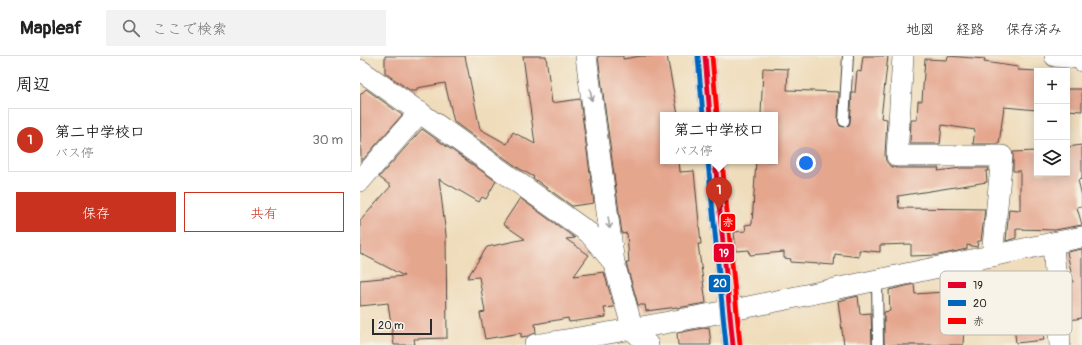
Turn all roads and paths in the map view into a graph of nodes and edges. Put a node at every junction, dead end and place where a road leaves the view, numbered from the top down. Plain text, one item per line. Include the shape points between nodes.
1 (586, 56) edge
2 (705, 56) edge
3 (848, 56) edge
4 (903, 56) edge
5 (1055, 56) edge
6 (1082, 61) edge
7 (360, 70) edge
8 (420, 112) junction
9 (710, 112) edge
10 (844, 121) dead end
11 (715, 164) edge
12 (360, 182) edge
13 (1082, 237) edge
14 (1054, 243) junction
15 (992, 256) junction
16 (614, 263) junction
17 (1056, 271) edge
18 (877, 280) junction
19 (728, 311) junction
20 (633, 330) junction
21 (1059, 335) edge
22 (579, 342) edge
23 (535, 345) edge
24 (648, 345) edge
25 (733, 345) edge
26 (878, 345) edge
27 (1060, 345) edge

1 -> 16 street
2 - 9 street
3 - 10 lane
4 - 15 street via 897,156 1002,156
5 - 6 street via 1080,58
7 - 8 street
8 - 12 street
8 - 16 street via 589,233
11 - 19 street
13 - 14 street
14 - 15 street
14 - 17 street
15 - 18 street
16 - 20 street
18 - 19 street
18 - 26 lane
19 - 20 street
19 - 25 street
20 - 22 street
20 - 24 street
21 - 27 street
22 - 23 street

